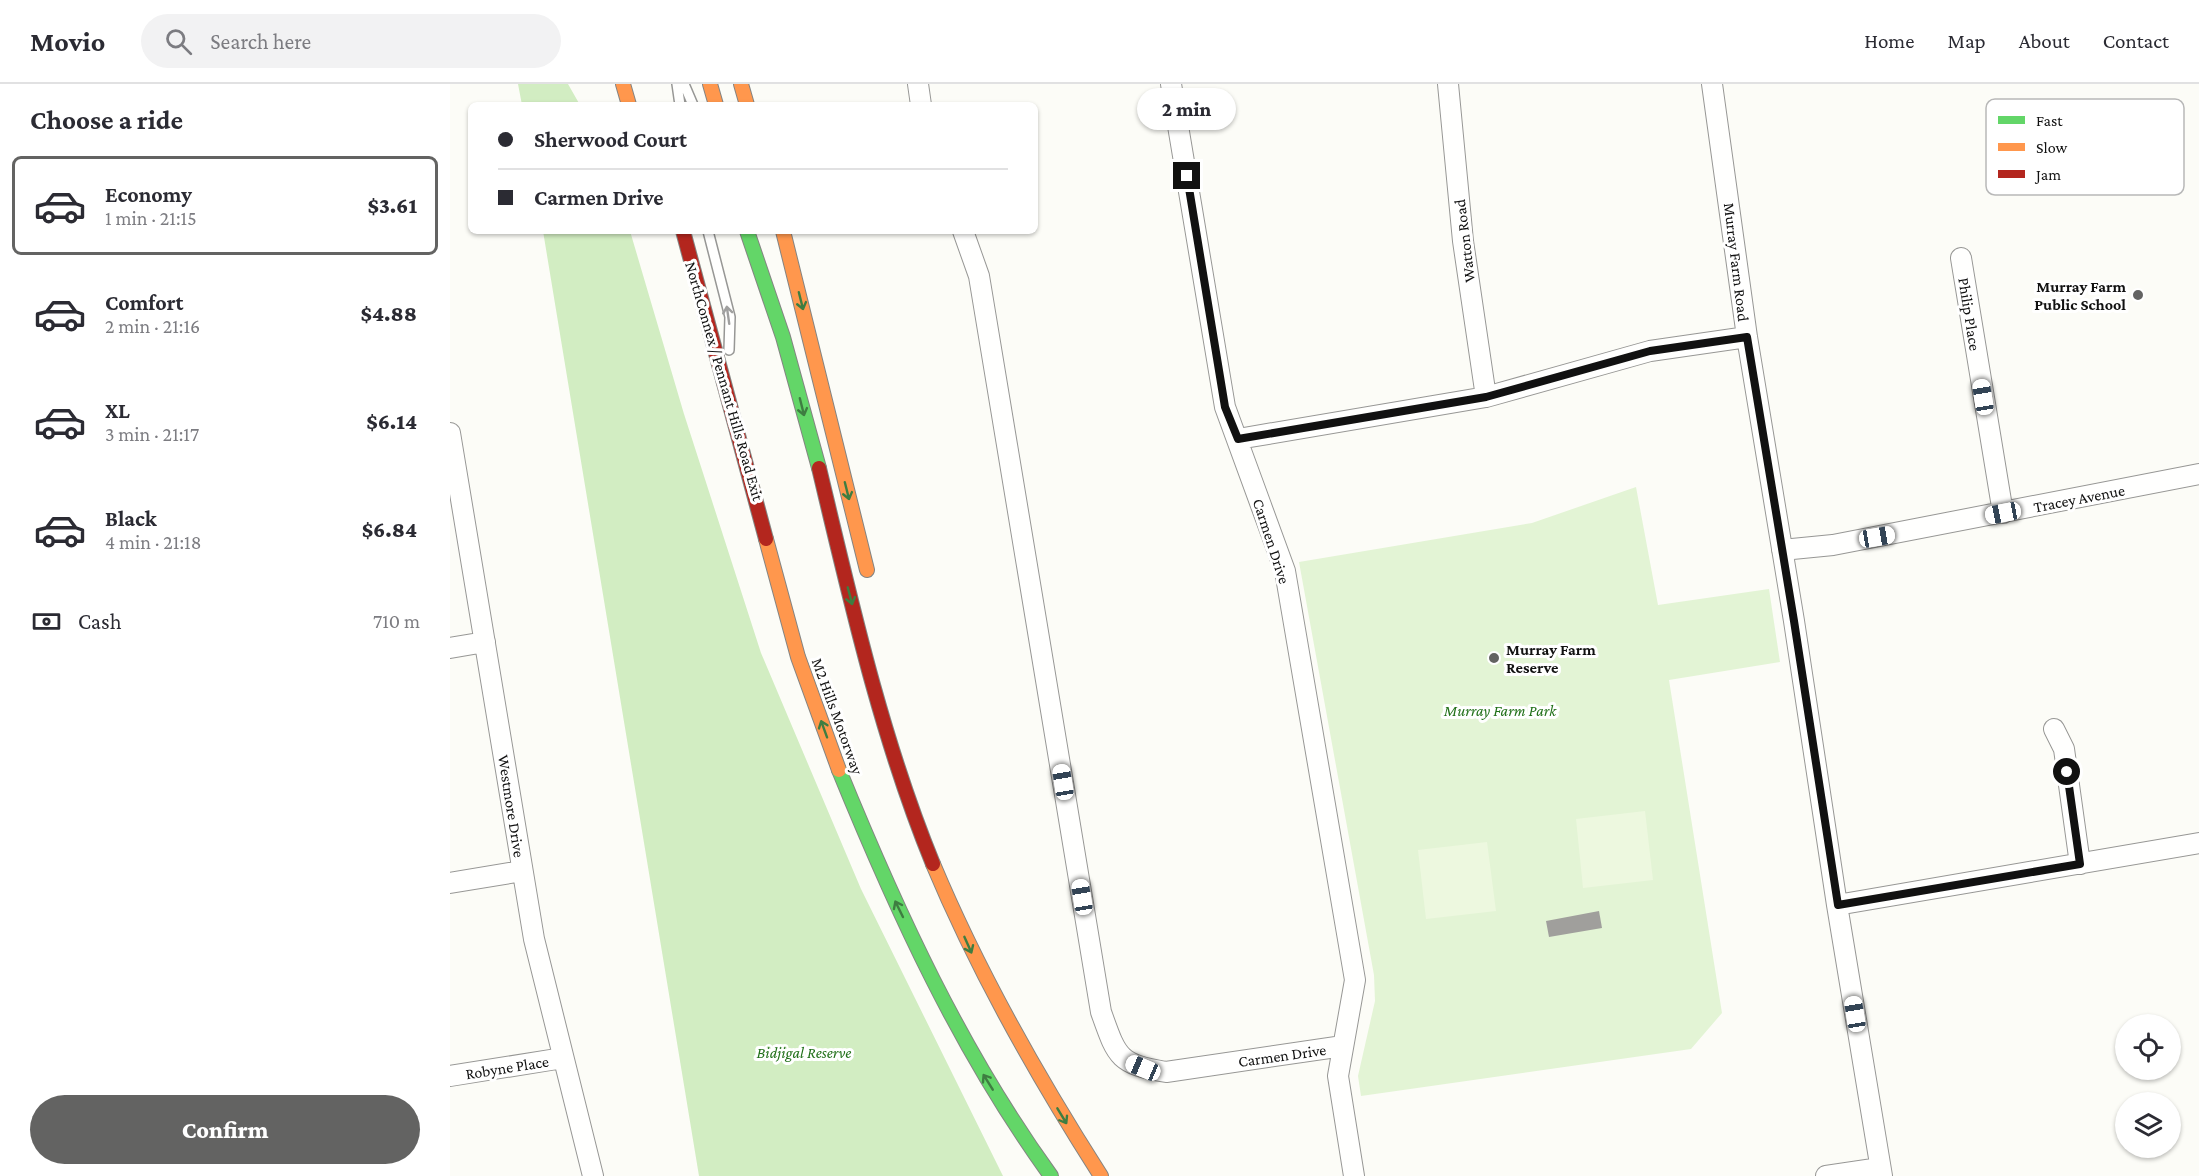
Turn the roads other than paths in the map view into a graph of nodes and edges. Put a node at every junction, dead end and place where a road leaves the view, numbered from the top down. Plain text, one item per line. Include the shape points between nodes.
1 (623, 84) edge
2 (677, 84) edge
3 (684, 84) edge
4 (710, 84) edge
5 (741, 84) edge
6 (918, 84) edge
7 (1171, 84) edge
8 (1448, 84) edge
9 (1712, 84) edge
10 (628, 102) edge
11 (680, 102) edge
12 (692, 102) edge
13 (715, 102) edge
14 (746, 102) edge
15 (921, 102) edge
16 (684, 234) edge
17 (709, 234) edge
18 (743, 234) edge
19 (748, 234) edge
20 (784, 234) edge
21 (964, 234) edge
22 (1960, 258) dead end
23 (1747, 337) junction
24 (788, 350) junction
25 (728, 394) junction
26 (1486, 397) junction
27 (450, 433) edge
28 (1238, 439) junction
29 (2199, 474) edge
30 (2003, 513) junction
31 (746, 514) dead end
32 (1782, 550) junction
33 (774, 570) junction
34 (870, 586) dead end
35 (485, 642) junction
36 (450, 648) edge
37 (888, 687) dead end
38 (2054, 729) dead end
39 (907, 794) junction
40 (2199, 843) edge
41 (2080, 864) junction
42 (522, 871) junction
43 (450, 883) edge
44 (1838, 905) junction
45 (1342, 1046) junction
46 (563, 1058) junction
47 (450, 1076) edge
48 (1881, 1172) edge
49 (593, 1176) edge
50 (1052, 1176) edge
51 (1101, 1176) edge
52 (1354, 1176) edge
53 (1826, 1176) edge

1 - 10 highway
2 - 11 lane
3 - 12 lane
4 - 13 highway
5 - 14 highway
6 - 15 street
7 - 28 street, Carmen Drive via 1225,407
8 - 26 street, Watton Road via 1463,241
9 - 23 street, Murray Farm Road
16 - 25 highway, M2 Hills Motorway
25 -> 17 lane via 730,316
18 - 24 lane
19 - 24 highway
20 -> 34 highway
21 - 45 street, Carmen Drive via 979,276 1101,1012 1110,1037 1123,1059 1166,1072
22 - 30 street, Philip Place
23 - 26 street via 1650,351
23 - 32 street, Murray Farm Road
24 -> 39 highway via 850,596
25 - 33 highway, M2 Hills Motorway
26 - 28 street
27 - 35 street, Westmore Drive
28 - 45 street, Carmen Drive via 1287,582 1355,980
29 - 30 street, Tracey Avenue
30 - 32 street, Tracey Avenue via 1833,545
31 - 33 highway, NorthConnex / Pennant Hills Road Exit
32 - 44 street, Murray Farm Road
50 -> 33 highway, M2 Hills Motorway via 977,1064 877,862 829,745 798,657
35 - 36 street
35 - 42 street, Westmore Drive
37 - 39 highway
38 - 41 street via 2064,749
39 -> 51 highway via 974,959 1009,1027
40 - 41 street
41 - 44 street
42 - 43 street
42 - 46 street, Westmore Drive
44 - 48 street, Murray Farm Road
45 - 52 street via 1338,1076
46 - 47 street, Robyne Place
46 - 49 street, Westmore Drive
48 - 53 street, Murray Farm Road

